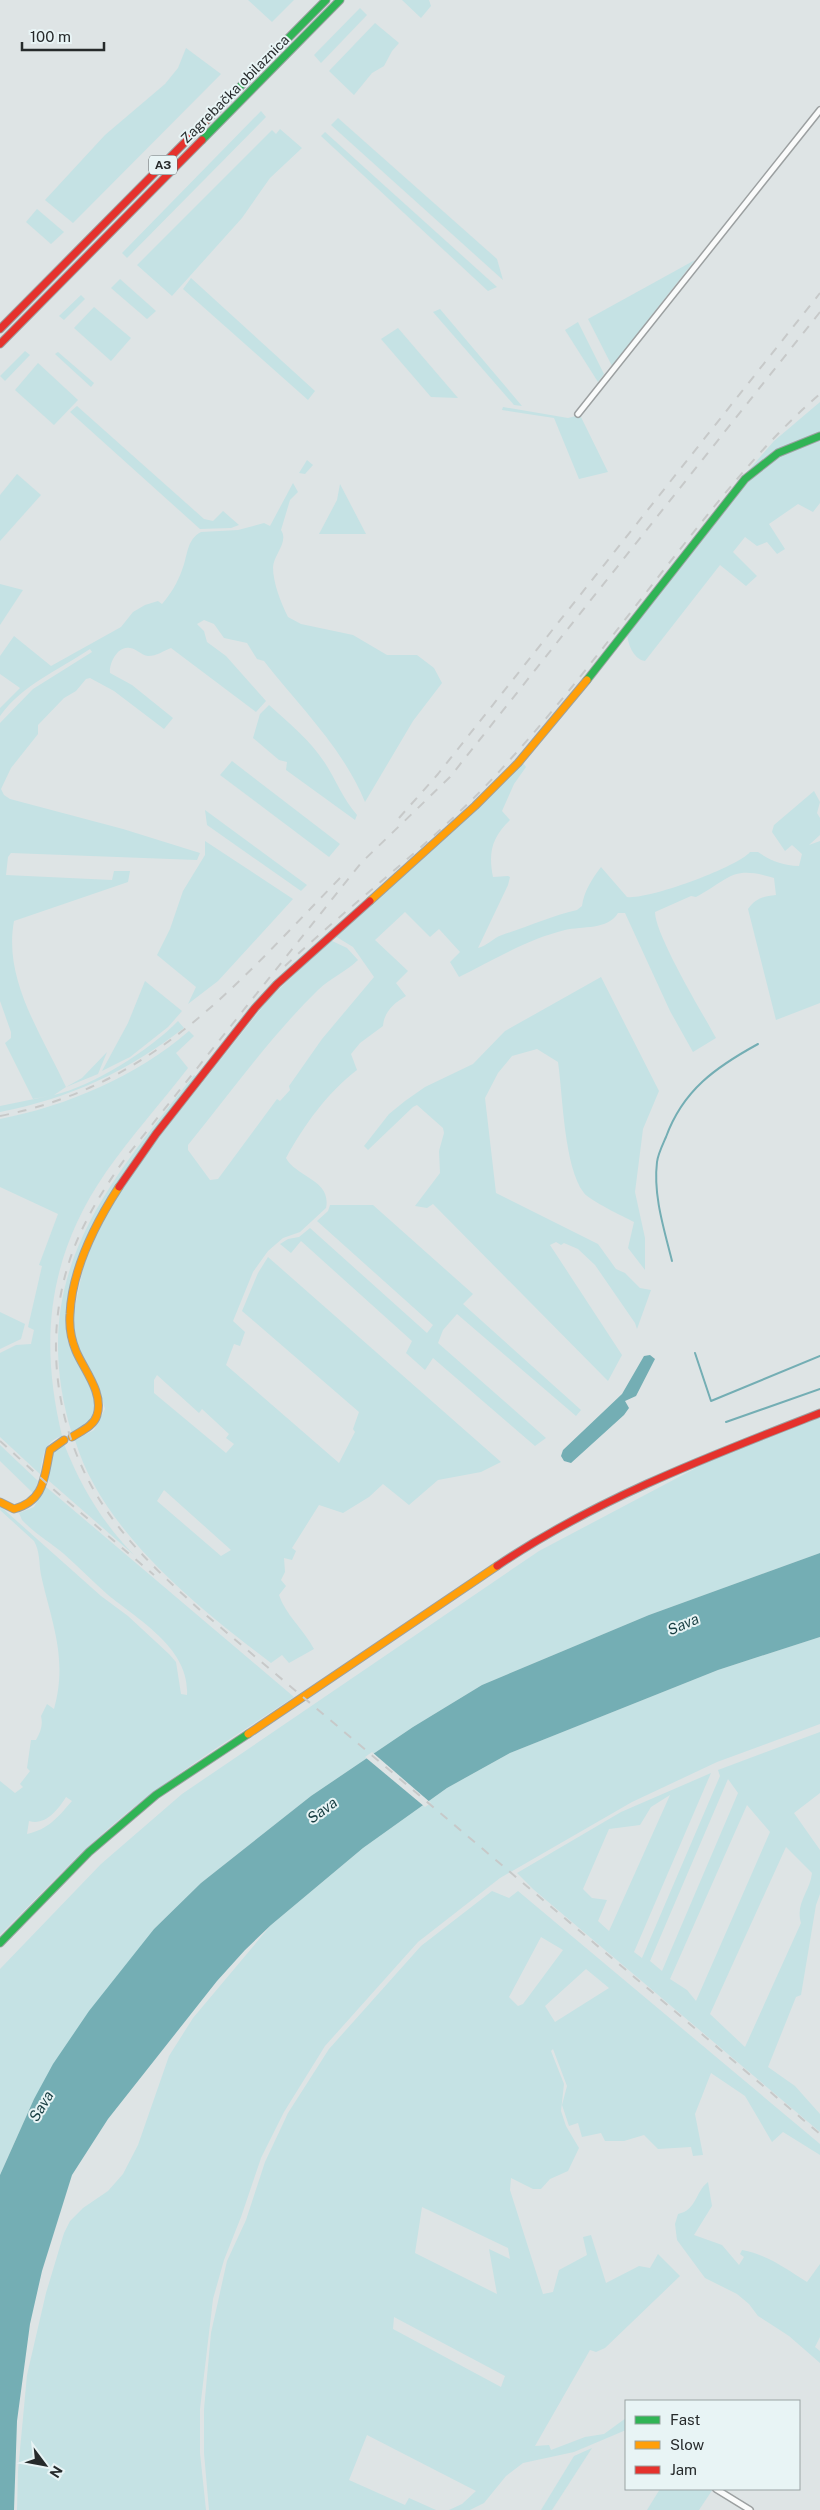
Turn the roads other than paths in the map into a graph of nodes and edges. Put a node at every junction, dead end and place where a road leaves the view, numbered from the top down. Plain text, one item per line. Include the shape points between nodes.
1 (326, 0) edge
2 (340, 0) edge
3 (820, 110) edge
4 (0, 329) edge
5 (0, 344) edge
6 (578, 414) dead end
7 (820, 436) edge
8 (820, 1413) edge
9 (72, 1437) dead end
10 (64, 1440) dead end
11 (0, 1502) edge
12 (0, 1943) edge
13 (718, 2490) edge
14 (750, 2510) edge

1 - 4 main road, Zagrebačka obilaznica / A3
2 - 5 main road, Zagrebačka obilaznica / A3
3 - 6 street
7 - 9 main road via 778,453 741,483 524,755 475,806 277,984 134,1164 93,1230 72,1293 71,1337 100,1408 93,1425
8 - 12 main road via 715,1454 600,1506 522,1551 177,1779 88,1852
10 - 11 main road via 50,1450 42,1487 34,1501 24,1507 11,1508
13 - 14 street

